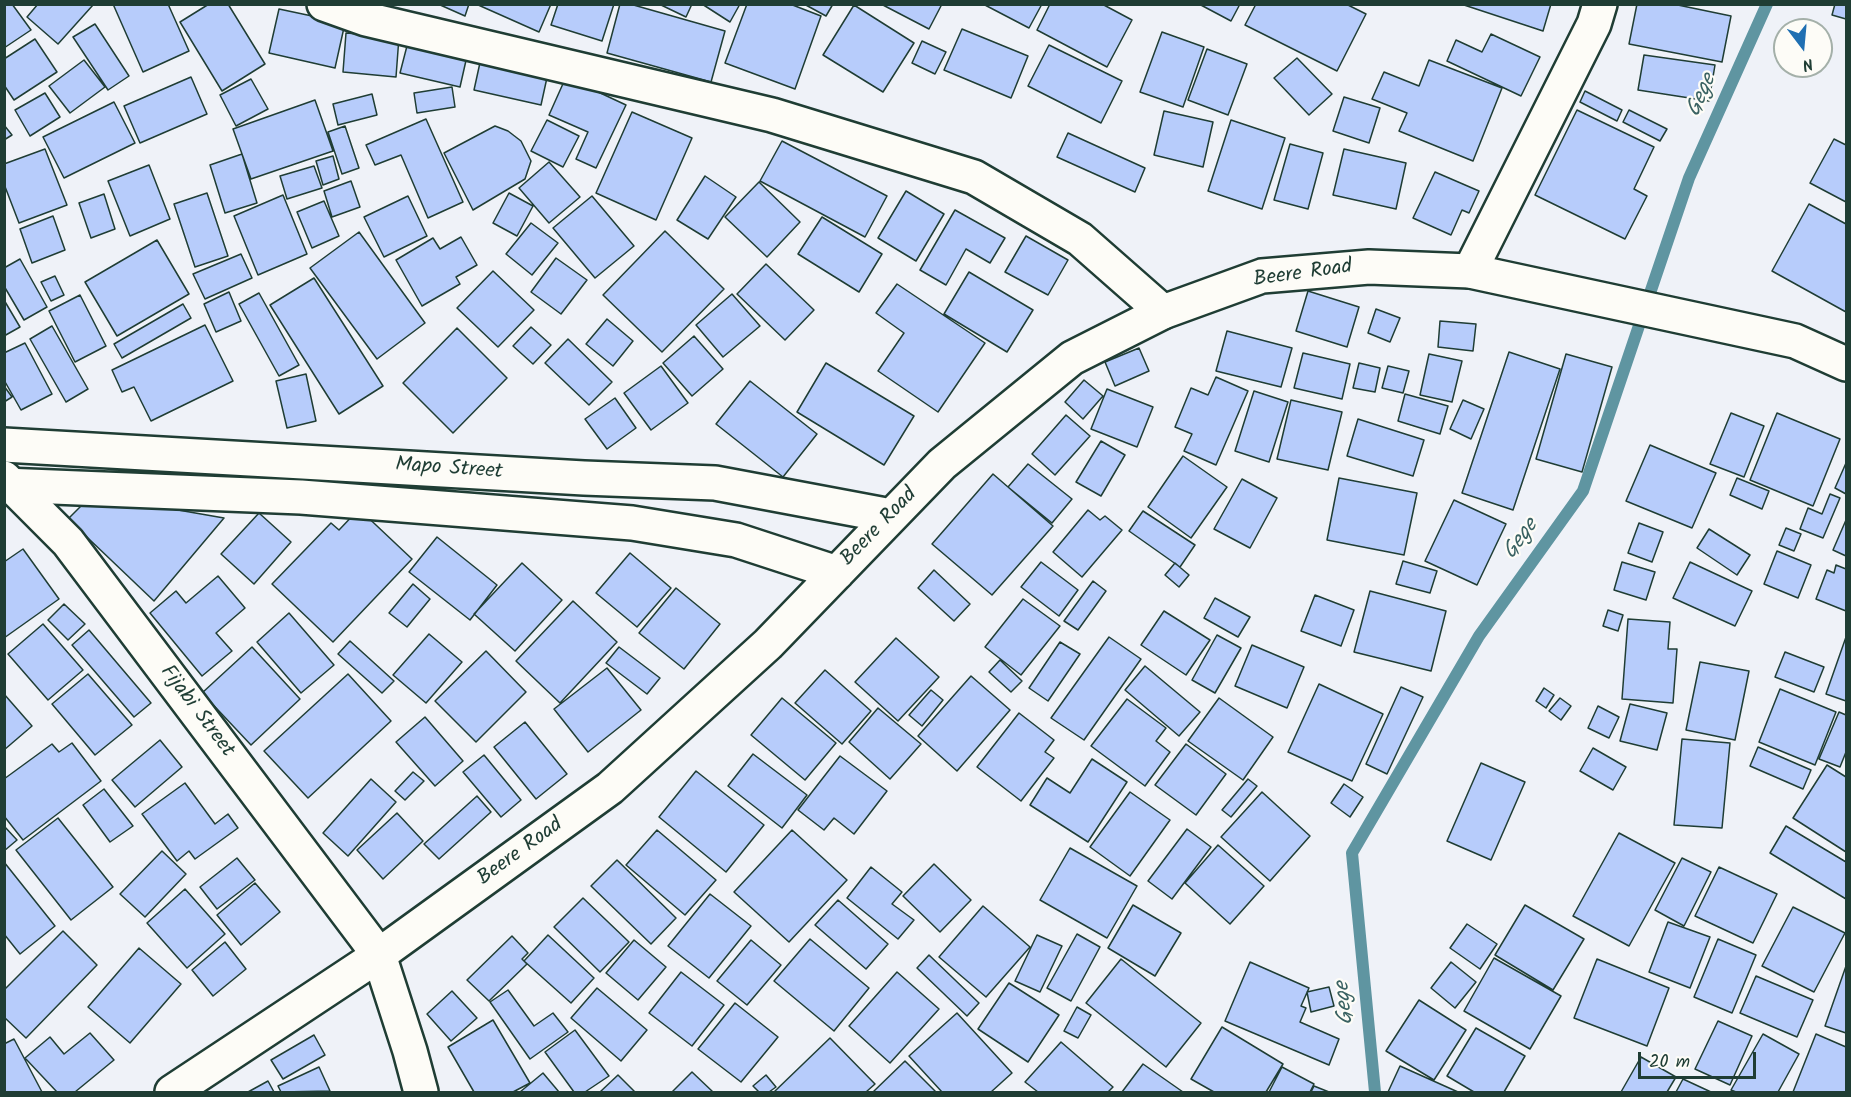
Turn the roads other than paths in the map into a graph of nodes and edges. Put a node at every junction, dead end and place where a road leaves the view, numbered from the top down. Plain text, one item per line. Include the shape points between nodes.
1 (324, 4) edge
2 (1600, 4) edge
3 (1470, 271) junction
4 (1163, 312) junction
5 (1846, 364) edge
6 (4, 445) edge
7 (7, 482) edge
8 (891, 516) junction
9 (837, 573) junction
10 (378, 955) junction
11 (172, 1092) edge
12 (421, 1092) edge

1 - 4 main road via 366,19 772,115 974,177 1080,239
2 - 3 main road via 1594,24
3 - 4 main road, Beere Road via 1369,267 1262,276
3 - 5 main road, Beere Road via 1795,341
4 - 8 main road, Beere Road via 1072,358 942,464
6 - 8 main road, Mapo Street via 715,483
7 - 9 main road, Mapo Street via 301,497 632,523 736,540
7 - 10 main road, Fijabi Street via 68,542
8 - 9 main road, Beere Road
9 - 10 main road, Beere Road via 768,644 610,788
10 - 11 main road, Beere Road
10 - 12 main road, Fijabi Street

